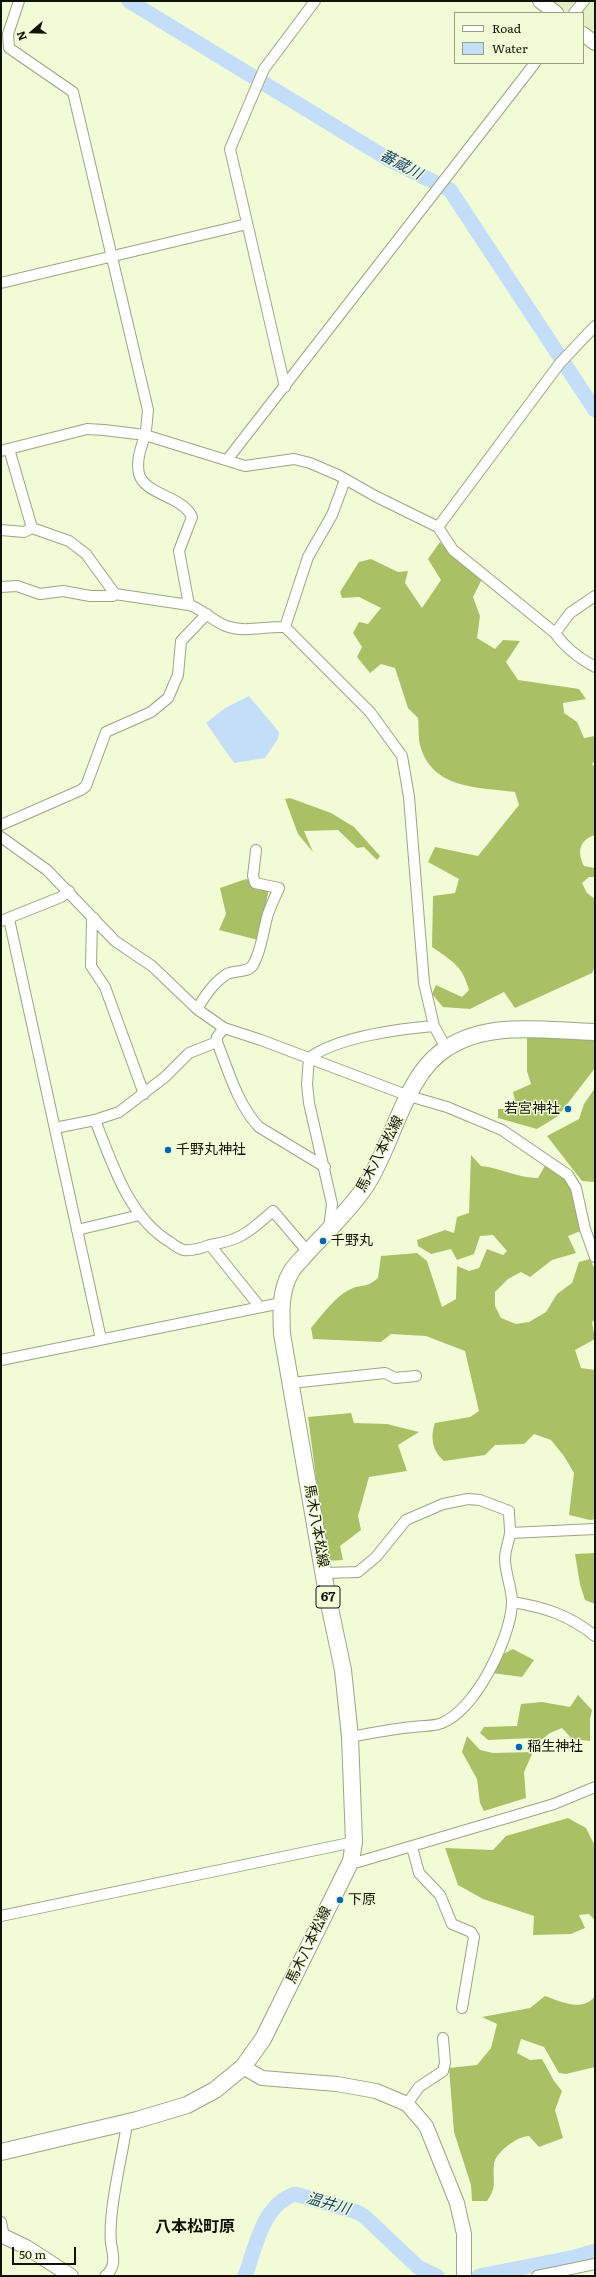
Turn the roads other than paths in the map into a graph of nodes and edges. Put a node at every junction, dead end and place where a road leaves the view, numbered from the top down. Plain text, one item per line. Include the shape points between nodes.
1 (19, 1) edge
2 (315, 1) edge
3 (540, 1) edge
4 (584, 1) edge
5 (555, 12) edge
6 (575, 12) edge
7 (584, 35) edge
8 (595, 43) edge
9 (534, 64) edge
10 (247, 224) junction
11 (113, 257) junction
12 (1, 284) edge
13 (595, 326) edge
14 (284, 387) junction
15 (145, 435) junction
16 (5, 450) edge
17 (227, 460) junction
18 (345, 480) junction
19 (438, 527) junction
20 (32, 528) junction
21 (1, 530) edge
22 (1, 587) edge
23 (115, 594) junction
24 (595, 596) edge
25 (189, 604) junction
26 (207, 614) junction
27 (284, 627) junction
28 (555, 632) junction
29 (595, 667) edge
30 (1, 825) edge
31 (1, 837) edge
32 (256, 850) dead end
33 (69, 891) junction
34 (94, 918) junction
35 (5, 920) edge
36 (197, 1009) junction
37 (434, 1026) junction
38 (224, 1028) junction
39 (595, 1032) edge
40 (217, 1042) junction
41 (446, 1048) junction
42 (309, 1058) junction
43 (144, 1094) junction
44 (409, 1096) junction
45 (95, 1120) junction
46 (55, 1128) junction
47 (324, 1166) junction
48 (140, 1215) junction
49 (329, 1228) junction
50 (77, 1230) junction
51 (210, 1245) junction
52 (308, 1252) junction
53 (595, 1256) edge
54 (281, 1303) junction
55 (259, 1306) junction
56 (100, 1340) junction
57 (1, 1360) edge
58 (416, 1376) dead end
59 (291, 1383) junction
60 (595, 1529) edge
61 (510, 1533) junction
62 (324, 1572) junction
63 (512, 1602) junction
64 (595, 1636) edge
65 (350, 1737) junction
66 (595, 1787) edge
67 (354, 1842) junction
68 (412, 1847) junction
69 (351, 1861) junction
70 (1, 1916) edge
71 (462, 2008) dead end
72 (443, 2038) dead end
73 (243, 2067) junction
74 (407, 2104) junction
75 (125, 2123) junction
76 (1, 2152) edge
77 (1, 2222) edge
78 (2, 2236) edge
79 (595, 2264) edge
80 (464, 2271) edge
81 (71, 2276) edge
82 (105, 2276) edge
83 (537, 2276) edge

1 - 11 street via 8,34 9,48 73,92
2 - 10 street via 264,69 230,149
3 - 5 street
4 - 6 street
7 - 8 street
9 - 14 street
10 - 11 street
10 - 14 street
11 - 12 street
11 - 15 street via 148,410
13 - 19 street via 563,361
14 - 17 street
15 - 16 street via 87,429
15 - 17 street
15 - 25 street via 139,448 139,473 142,480 189,509 192,517 179,550
16 - 20 street
17 - 18 street via 245,466 294,459 310,463
18 - 19 street
18 - 27 street via 332,515 308,557
19 - 28 street via 453,550
20 - 21 street via 24,532
20 - 23 street via 69,542 86,554
22 - 23 street via 17,586 40,594 63,591 90,596
23 - 25 street
24 - 28 street via 570,613
25 - 26 street
26 - 27 street via 226,626 244,630
26 - 30 street via 181,641 178,675 168,698 152,712 106,732 86,786
27 - 37 street via 370,712 402,756 409,797 424,983
28 - 29 street via 578,658
31 - 33 street via 47,870
32 - 36 street via 253,876 256,883 279,888 268,914 259,949 252,966 219,980
33 - 34 street
33 - 35 street via 61,897
34 - 36 street via 115,941 152,966
34 - 43 street via 90,940 91,966 105,987
35 - 46 street
36 - 38 street
37 - 41 street
37 - 42 street via 393,1030 320,1050
38 - 40 street via 217,1037
38 - 42 street
39 - 41 main road, 馬木八本松線 / 67 via 495,1030 468,1037
40 - 43 street via 189,1053
40 - 47 street via 245,1106 259,1127
41 - 44 main road, 馬木八本松線 / 67 via 424,1068
42 - 44 street
42 - 47 street via 309,1103
43 - 45 street via 119,1112
44 - 49 main road, 馬木八本松線 / 67 via 388,1146 365,1188
44 - 53 street via 447,1107 502,1130 568,1175 576,1188 585,1229
45 - 46 street
45 - 48 street via 118,1175
46 - 50 street
47 - 49 street via 332,1204
48 - 50 street
48 - 51 street via 156,1234 183,1250
49 - 52 main road, 馬木八本松線 / 67
50 - 56 street
51 - 52 street via 243,1237 273,1210
51 - 55 street
52 - 54 main road, 馬木八本松線 / 67 via 291,1272
54 - 55 street
54 - 59 main road, 馬木八本松線 / 67 via 282,1334
55 - 56 street
56 - 57 street
58 - 59 street via 395,1378 385,1374
59 - 62 main road, 馬木八本松線 / 67
60 - 61 street
61 - 62 street via 509,1511 480,1500 460,1500 443,1504 406,1520 376,1557 358,1572
61 - 63 street via 505,1559
62 - 65 main road, 馬木八本松線 / 67 via 343,1670
63 - 64 street via 540,1606 581,1625
63 - 65 street via 506,1636 488,1676 453,1717 434,1726 413,1726
65 - 67 main road, 馬木八本松線 / 67
66 - 68 street via 554,1804
67 - 69 main road, 馬木八本松線 / 67
67 - 70 street
68 - 69 street via 358,1862
68 - 71 street via 419,1873 440,1895 452,1924 471,1932 474,1937
69 - 73 main road, 馬木八本松線 / 67 via 263,2039
72 - 74 street via 443,2071 419,2087
73 - 74 street via 262,2078 337,2084 376,2091
73 - 75 main road, 馬木八本松線 / 67 via 215,2090 187,2105
74 - 80 street via 426,2126 457,2203 464,2234
75 - 76 main road, 馬木八本松線 / 67
75 - 82 street via 112,2218 111,2240 114,2261
77 - 78 street
78 - 81 street via 26,2247
79 - 83 street

